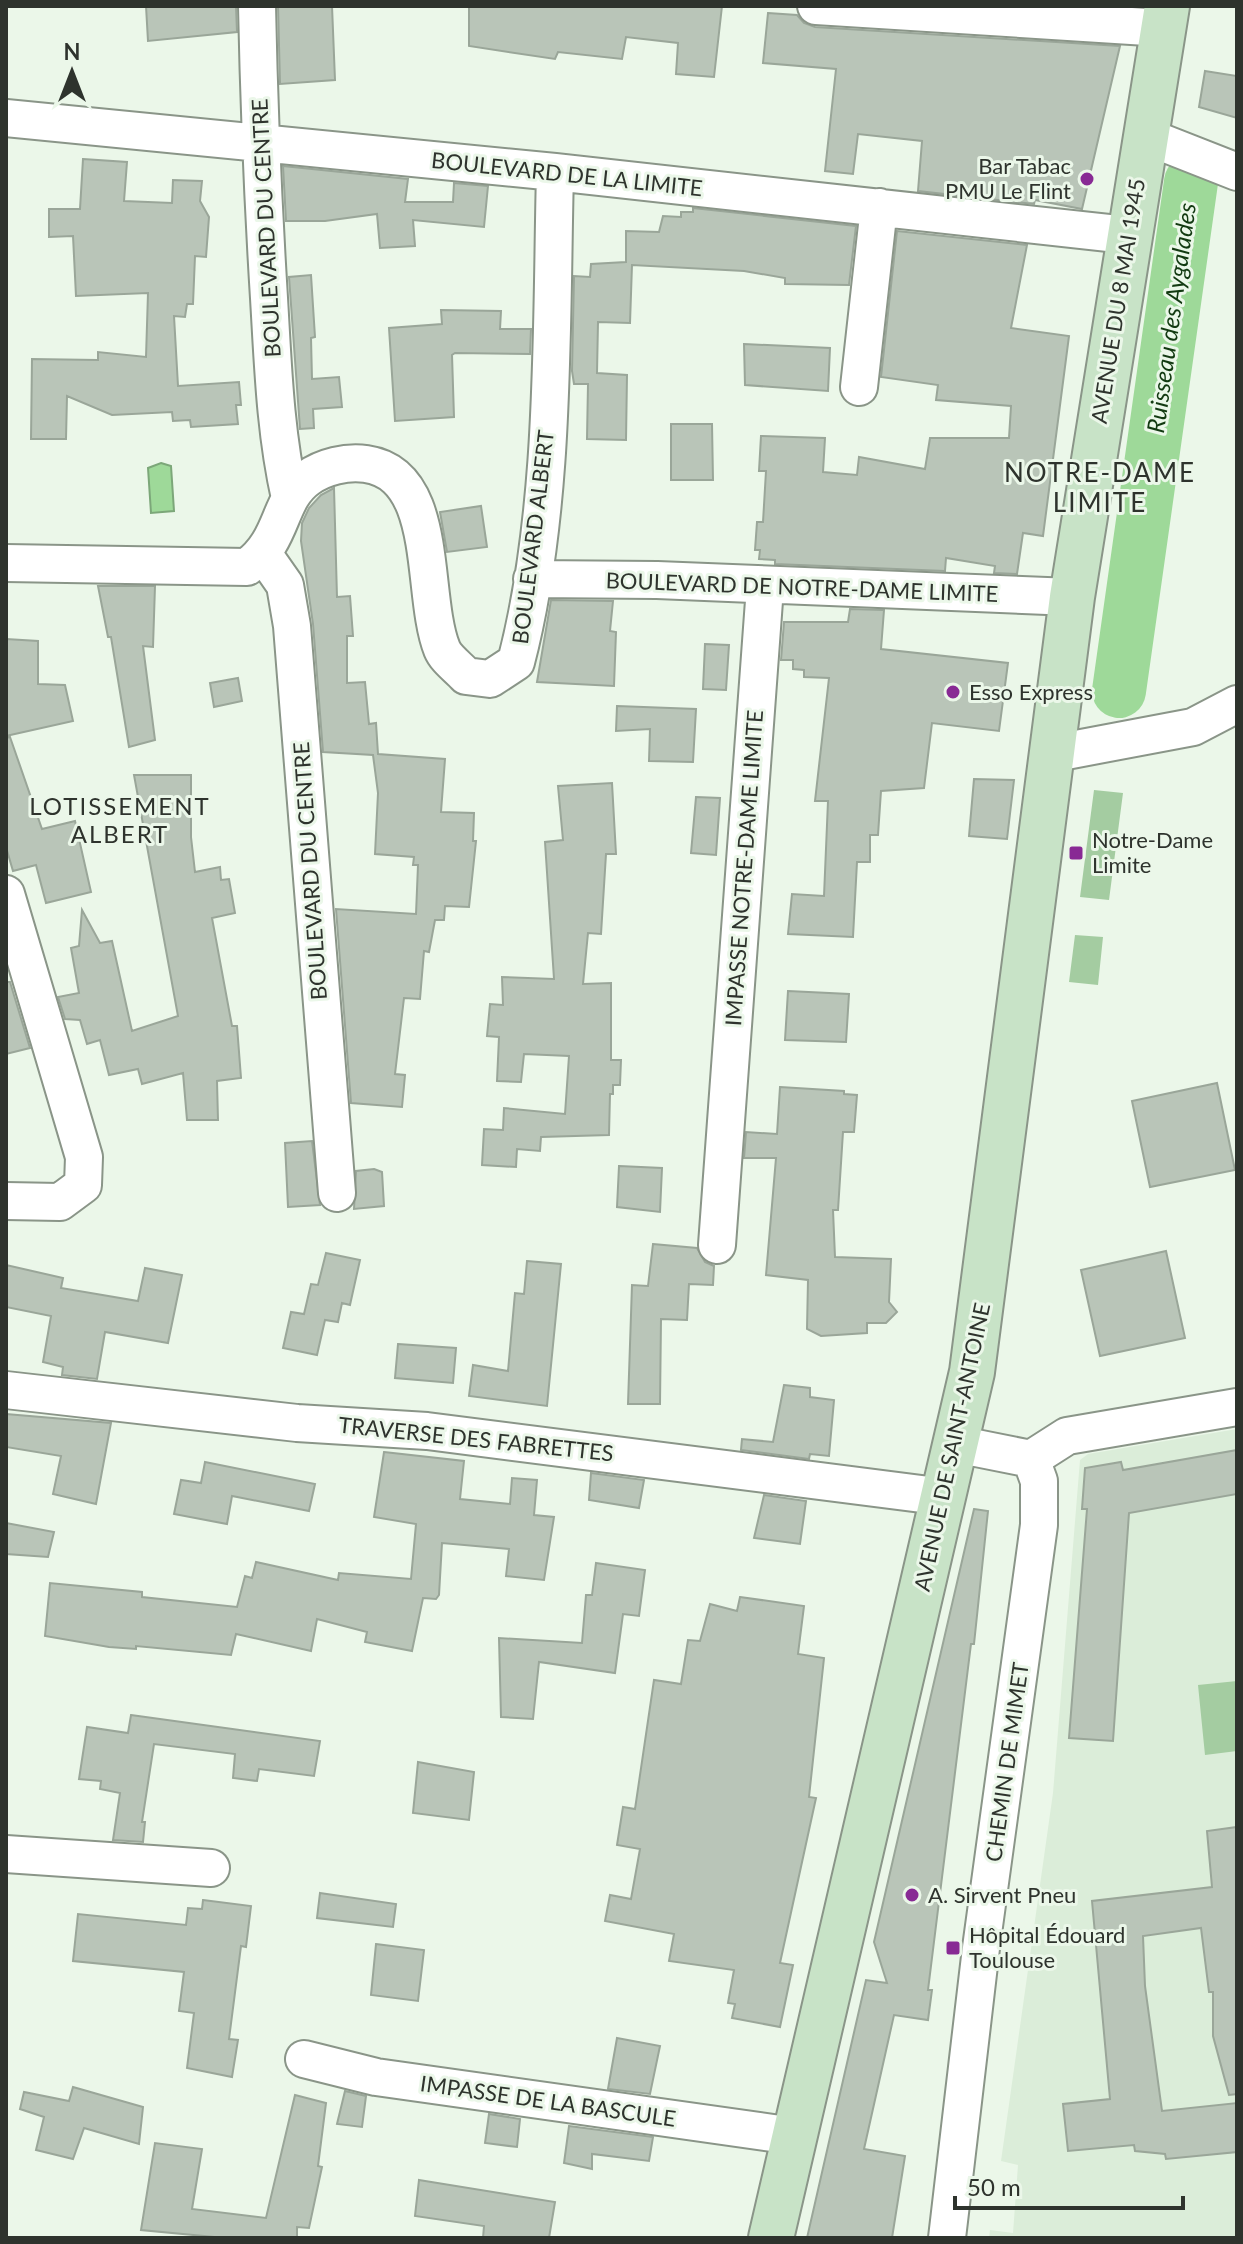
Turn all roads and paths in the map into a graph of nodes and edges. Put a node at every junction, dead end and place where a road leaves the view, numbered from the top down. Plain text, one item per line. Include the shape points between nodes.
1 (257, 6) edge
2 (816, 6) edge
3 (1165, 17) edge
4 (6, 118) edge
5 (1143, 135) junction
6 (260, 144) junction
7 (555, 172) junction
8 (1237, 172) edge
9 (879, 207) junction
10 (1127, 235) junction
11 (859, 387) dead end
12 (290, 498) junction
13 (264, 555) junction
14 (6, 563) edge
15 (532, 579) junction
16 (765, 587) junction
17 (1072, 597) junction
18 (1237, 704) edge
19 (1062, 753) junction
20 (6, 894) edge
21 (337, 1193) dead end
22 (6, 1201) edge
23 (717, 1245) dead end
24 (6, 1390) edge
25 (1237, 1407) edge
26 (956, 1444) junction
27 (1031, 1459) junction
28 (945, 1497) junction
29 (6, 1854) edge
30 (211, 1868) dead end
31 (304, 2059) dead end
32 (794, 2136) junction
33 (771, 2238) edge
34 (947, 2238) edge

1 - 6 street, BOULEVARD DU CENTRE
2 - 3 street
3 - 5 main road, AVENUE DU 8 MAI 1945
4 - 6 street, BOULEVARD DE LA LIMITE
5 - 8 street
5 - 10 main road, AVENUE DU 8 MAI 1945
6 - 7 street, BOULEVARD DE LA LIMITE
6 - 12 street, BOULEVARD DU CENTRE via 280,443
7 - 9 street, BOULEVARD DE LA LIMITE
7 - 15 street, BOULEVARD ALBERT via 549,426
9 - 10 street, BOULEVARD DE LA LIMITE
9 - 11 street
10 - 17 main road, AVENUE DU 8 MAI 1945
12 - 13 street, BOULEVARD ALBERT
12 - 15 street, BOULEVARD ALBERT via 321,470 357,463 384,467 406,485 418,510 443,651 466,676 490,679 516,662
13 - 14 street via 247,567
13 - 21 street, BOULEVARD DU CENTRE via 285,585 292,626
15 - 16 street, BOULEVARD DE NOTRE-DAME LIMITE
16 - 17 street, BOULEVARD DE NOTRE-DAME LIMITE
16 - 23 street, IMPASSE NOTRE-DAME LIMITE
17 - 19 main road, AVENUE DE SAINT-ANTOINE
18 - 19 street via 1193,727
19 - 26 main road, AVENUE DE SAINT-ANTOINE via 981,1311
20 - 22 street via 84,1157 83,1185 60,1202
24 - 28 street, TRAVERSE DES FABRETTES via 297,1423 427,1431
25 - 27 street via 1067,1436
26 - 27 street
26 - 28 main road, AVENUE DE SAINT-ANTOINE
27 - 34 street, CHEMIN DE MIMET via 1039,1481 1039,1525
28 - 32 main road, AVENUE DE SAINT-ANTOINE
29 - 30 street
31 - 32 street, IMPASSE DE LA BASCULE via 376,2077
32 - 33 main road, AVENUE DE SAINT-ANTOINE

